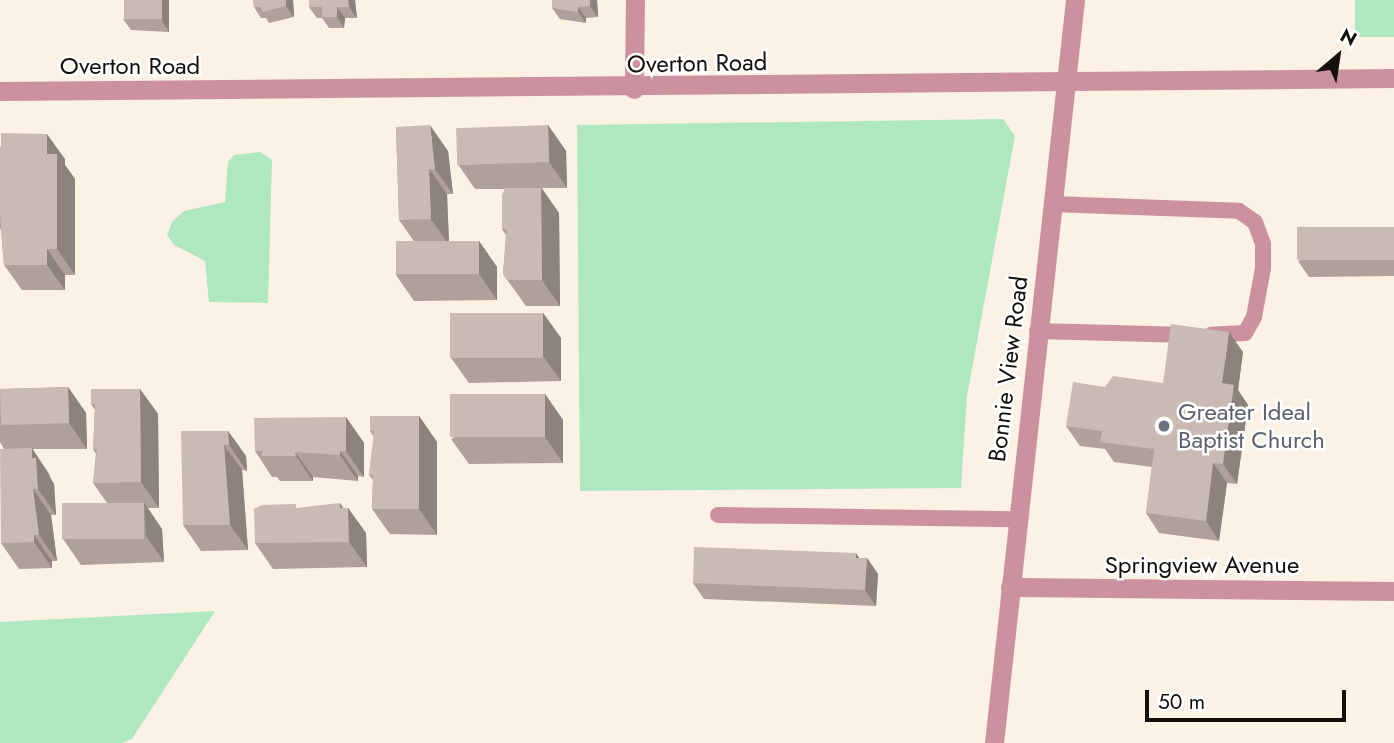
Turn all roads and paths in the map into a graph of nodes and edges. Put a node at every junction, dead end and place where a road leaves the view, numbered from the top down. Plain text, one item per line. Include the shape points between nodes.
1 (635, 0) edge
2 (1074, 0) edge
3 (1394, 78) edge
4 (1067, 82) junction
5 (634, 89) junction
6 (0, 91) edge
7 (1052, 204) junction
8 (1037, 331) junction
9 (718, 515) dead end
10 (1015, 519) junction
11 (1010, 587) junction
12 (1394, 591) edge
13 (994, 743) edge

1 - 5 street
2 - 4 street, Bonnie View Road
3 - 4 street, Overton Road
4 - 5 street, Overton Road
4 - 7 street, Bonnie View Road
5 - 6 street, Overton Road
7 - 8 street, Bonnie View Road
7 - 8 lane via 1239,211 1255,222 1263,244 1263,268 1254,317 1245,333
8 - 10 street, Bonnie View Road
9 - 10 lane
10 - 11 street, Bonnie View Road
11 - 12 street, Springview Avenue
11 - 13 street, Bonnie View Road

